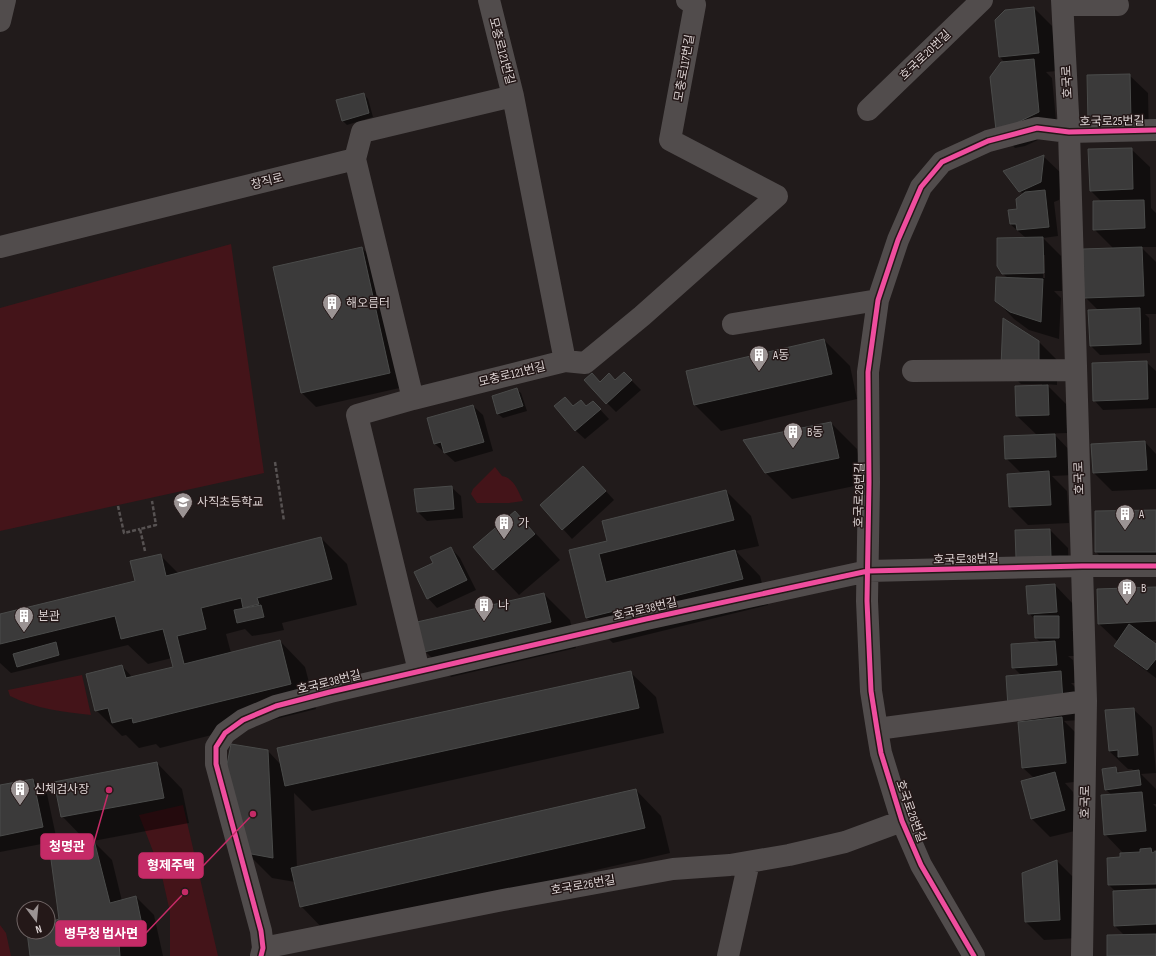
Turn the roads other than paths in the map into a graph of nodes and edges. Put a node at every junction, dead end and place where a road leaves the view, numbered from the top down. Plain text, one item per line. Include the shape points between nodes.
1 (488, 0) edge
2 (687, 0) edge
3 (982, 0) edge
4 (1063, 3) edge
5 (1118, 5) dead end
6 (513, 96) junction
7 (868, 110) dead end
8 (1156, 130) edge
9 (1069, 132) junction
10 (355, 159) junction
11 (0, 247) edge
12 (878, 300) junction
13 (733, 324) dead end
14 (566, 361) junction
15 (1076, 370) junction
16 (913, 371) dead end
17 (413, 399) junction
18 (1082, 566) junction
19 (1156, 566) edge
20 (868, 571) junction
21 (419, 671) junction
22 (1086, 701) junction
23 (877, 729) junction
24 (902, 821) junction
25 (750, 862) junction
26 (262, 952) edge
27 (728, 956) edge
28 (974, 956) edge
29 (1082, 956) edge

1 - 6 street, 모충로121번길
2 - 14 street, 모충로117번길 via 695,5 670,140 777,196 642,316 585,362
3 - 7 street, 호국로20번길
4 - 5 street
4 - 9 street, 호국로
6 - 10 street via 362,132
6 - 14 street, 모충로121번길
8 - 9 street, 호국로25번길
9 - 12 street, 호국로26번길 via 1037,128 988,141 942,162 921,187 898,240
9 - 15 street, 호국로
10 - 11 street, 창직로
10 - 17 street
12 - 13 street
12 - 20 street, 호국로26번길 via 868,372
14 - 17 street, 모충로121번길
15 - 16 street
15 - 18 street, 호국로
17 - 21 street, 모충로121번길 via 357,415
18 - 19 street, 호국로38번길
18 - 20 street, 호국로38번길
18 - 22 street, 호국로
20 - 21 street, 호국로38번길
20 - 23 street, 호국로26번길 via 871,691
21 - 26 street, 호국로38번길 via 276,706 243,720 225,733 216,747 216,764 261,931
22 - 23 street
22 - 29 street, 호국로
23 - 24 street, 호국로26번길 via 881,753
24 - 25 street, 호국로26번길 via 845,842
24 - 28 street, 호국로26번길 via 921,865
25 - 26 street, 호국로26번길 via 673,869 503,900
25 - 27 street

